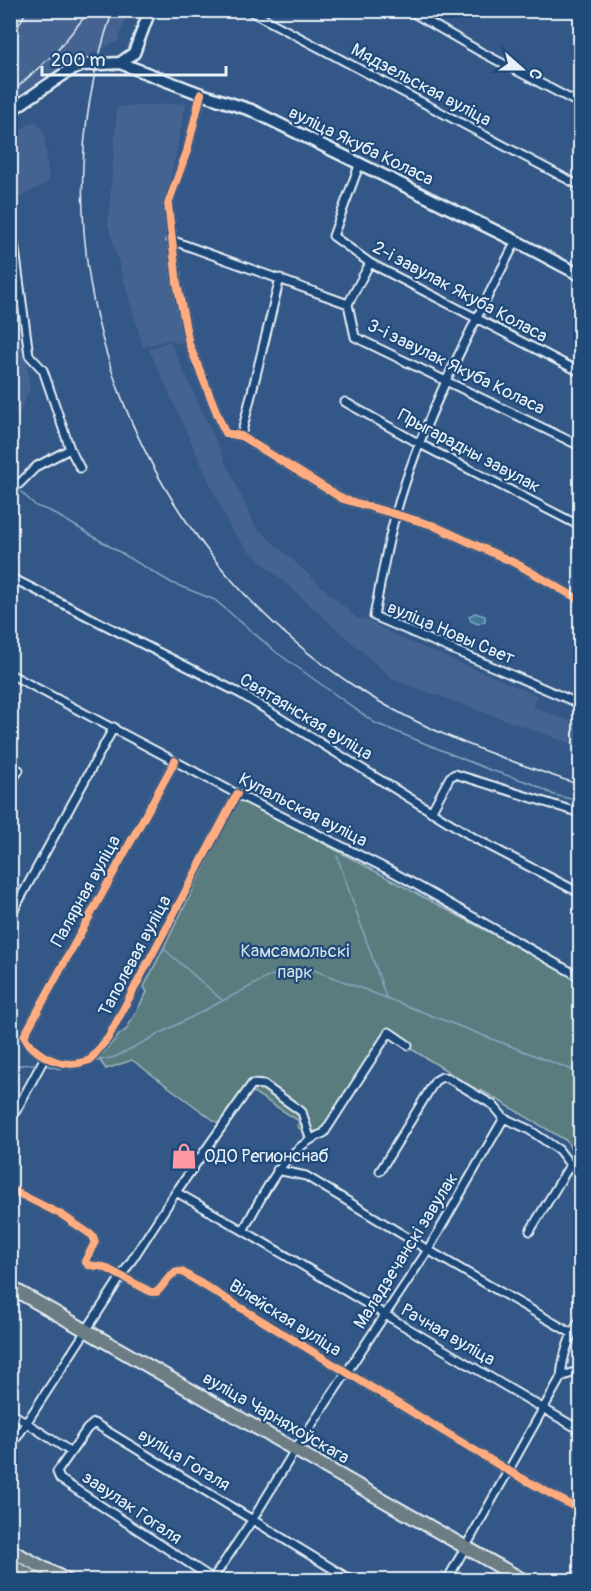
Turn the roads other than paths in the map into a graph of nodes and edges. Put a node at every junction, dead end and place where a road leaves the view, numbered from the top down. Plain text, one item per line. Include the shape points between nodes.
1 (150, 10) edge
2 (248, 10) edge
3 (408, 10) edge
4 (120, 63) junction
5 (201, 94) junction
6 (580, 104) edge
7 (10, 111) edge
8 (360, 164) junction
9 (580, 186) edge
10 (10, 212) edge
11 (171, 240) junction
12 (516, 241) junction
13 (370, 263) junction
14 (580, 275) edge
15 (280, 278) junction
16 (348, 304) junction
17 (477, 319) junction
18 (580, 372) edge
19 (447, 381) junction
20 (345, 402) dead end
21 (241, 436) junction
22 (420, 444) junction
23 (580, 446) edge
24 (69, 449) junction
25 (80, 468) dead end
26 (10, 489) edge
27 (396, 513) junction
28 (580, 526) edge
29 (10, 577) edge
30 (580, 600) edge
31 (10, 674) edge
32 (580, 704) edge
33 (114, 727) junction
34 (175, 761) junction
35 (18, 770) dead end
36 (10, 783) edge
37 (237, 794) junction
38 (431, 812) junction
39 (580, 813) edge
40 (580, 893) edge
41 (10, 917) edge
42 (580, 977) edge
43 (408, 1045) dead end
44 (45, 1057) junction
45 (504, 1118) junction
46 (10, 1122) edge
47 (310, 1138) junction
48 (570, 1165) junction
49 (278, 1170) junction
50 (380, 1172) dead end
51 (580, 1178) edge
52 (10, 1189) edge
53 (176, 1192) junction
54 (244, 1229) junction
55 (530, 1231) dead end
56 (428, 1250) junction
57 (122, 1277) junction
58 (10, 1287) edge
59 (384, 1315) junction
60 (580, 1320) edge
61 (85, 1331) junction
62 (571, 1333) junction
63 (580, 1370) edge
64 (346, 1373) junction
65 (561, 1377) junction
66 (542, 1408) junction
67 (10, 1412) edge
68 (27, 1423) junction
69 (580, 1430) edge
70 (10, 1448) edge
71 (295, 1450) junction
72 (71, 1452) junction
73 (507, 1470) junction
74 (580, 1510) edge
75 (254, 1519) junction
76 (466, 1548) junction
77 (10, 1550) edge
78 (10, 1565) edge
79 (213, 1580) edge
80 (39, 1581) edge
81 (66, 1581) edge
82 (351, 1581) edge
83 (447, 1581) edge
84 (523, 1581) edge

1 - 4 street via 134,53
2 - 9 street, Мядзельская вуліца
3 - 6 street
4 - 5 street, вуліца Якуба Коласа
4 - 7 street via 83,65 66,72
5 - 8 street, вуліца Якуба Коласа via 251,110
5 - 11 street via 168,204
8 - 12 street, вуліца Якуба Коласа
8 - 13 street, 2-і завулак Якуба Коласа via 333,236
10 - 24 street via 29,355 44,370
11 - 15 street
11 - 21 street via 189,344 225,433
12 - 14 street, вуліца Якуба Коласа
12 - 17 street
13 - 16 street
13 - 17 street, 2-і завулак Якуба Коласа
15 - 16 street
15 - 21 street
16 - 19 street, 3-і завулак Якуба Коласа via 355,337
17 - 18 street, 2-і завулак Якуба Коласа
17 - 19 street
19 - 22 street
19 - 23 street, 3-і завулак Якуба Коласа
20 - 22 street, Прыгарадны завулак
21 - 27 street via 343,499
22 - 27 street
22 - 28 street, Прыгарадны завулак
24 - 25 street
24 - 26 street via 37,466
27 - 30 street via 517,564
27 - 32 street, вуліца Новы Свет via 374,616
29 - 38 street, Святаянская вуліца via 241,694
31 - 33 street, Купальская вуліца
33 - 34 street, Купальская вуліца
33 - 41 street
34 - 37 street, Купальская вуліца
34 - 44 street, Палярная вуліца via 24,1036 29,1046
35 - 36 street
37 - 42 street, Купальская вуліца via 393,872
37 - 44 street, Таполевая вуліца via 108,1038 90,1060 71,1064
38 - 39 street via 455,774
38 - 40 street, Святаянская вуліца
43 - 47 street via 389,1032 324,1133
44 - 46 street
45 - 48 street via 528,1128 559,1150
45 - 50 street via 493,1105 442,1077 435,1081
45 - 56 street, Маладзечанскі завулак
47 - 49 street
47 - 53 street via 302,1112 264,1085 252,1084
48 - 51 street
48 - 55 street
49 - 54 street
49 - 56 street via 306,1176
52 - 57 street, Вілейская вуліца via 87,1231 95,1242 85,1261 88,1266 104,1267
53 - 54 street, Рачная вуліца
53 - 57 street
54 - 59 street, Рачная вуліца
56 - 59 street, Маладзечанскі завулак
56 - 62 street
57 - 61 street
57 - 64 street, Вілейская вуліца via 158,1292 171,1274 182,1272
58 - 61 main road, вуліца Чарняхоўскага
59 - 64 street, Маладзечанскі завулак
59 - 66 street, Рачная вуліца
60 - 62 street
61 - 68 street
61 - 71 main road, вуліца Чарняхоўскага
62 - 65 street
63 - 65 street
64 - 71 street, Маладзечанскі завулак
64 - 73 street, Вілейская вуліца
65 - 66 street
66 - 69 street, Рачная вуліца
66 - 73 street
67 - 68 street
68 - 70 street
68 - 72 street
71 - 75 street, Маладзечанскі завулак
71 - 76 main road, вуліца Чарняхоўскага
72 - 75 street, вуліца Гогаля via 94,1423
72 - 79 street, завулак Гогаля via 57,1472 60,1479
73 - 74 street, Вілейская вуліца
73 - 76 street
75 - 79 street, Маладзечанскі завулак
75 - 82 street, вуліца Гогаля
76 - 83 street
76 - 84 main road, вуліца Чарняхоўскага
77 - 81 main road
78 - 80 main road

